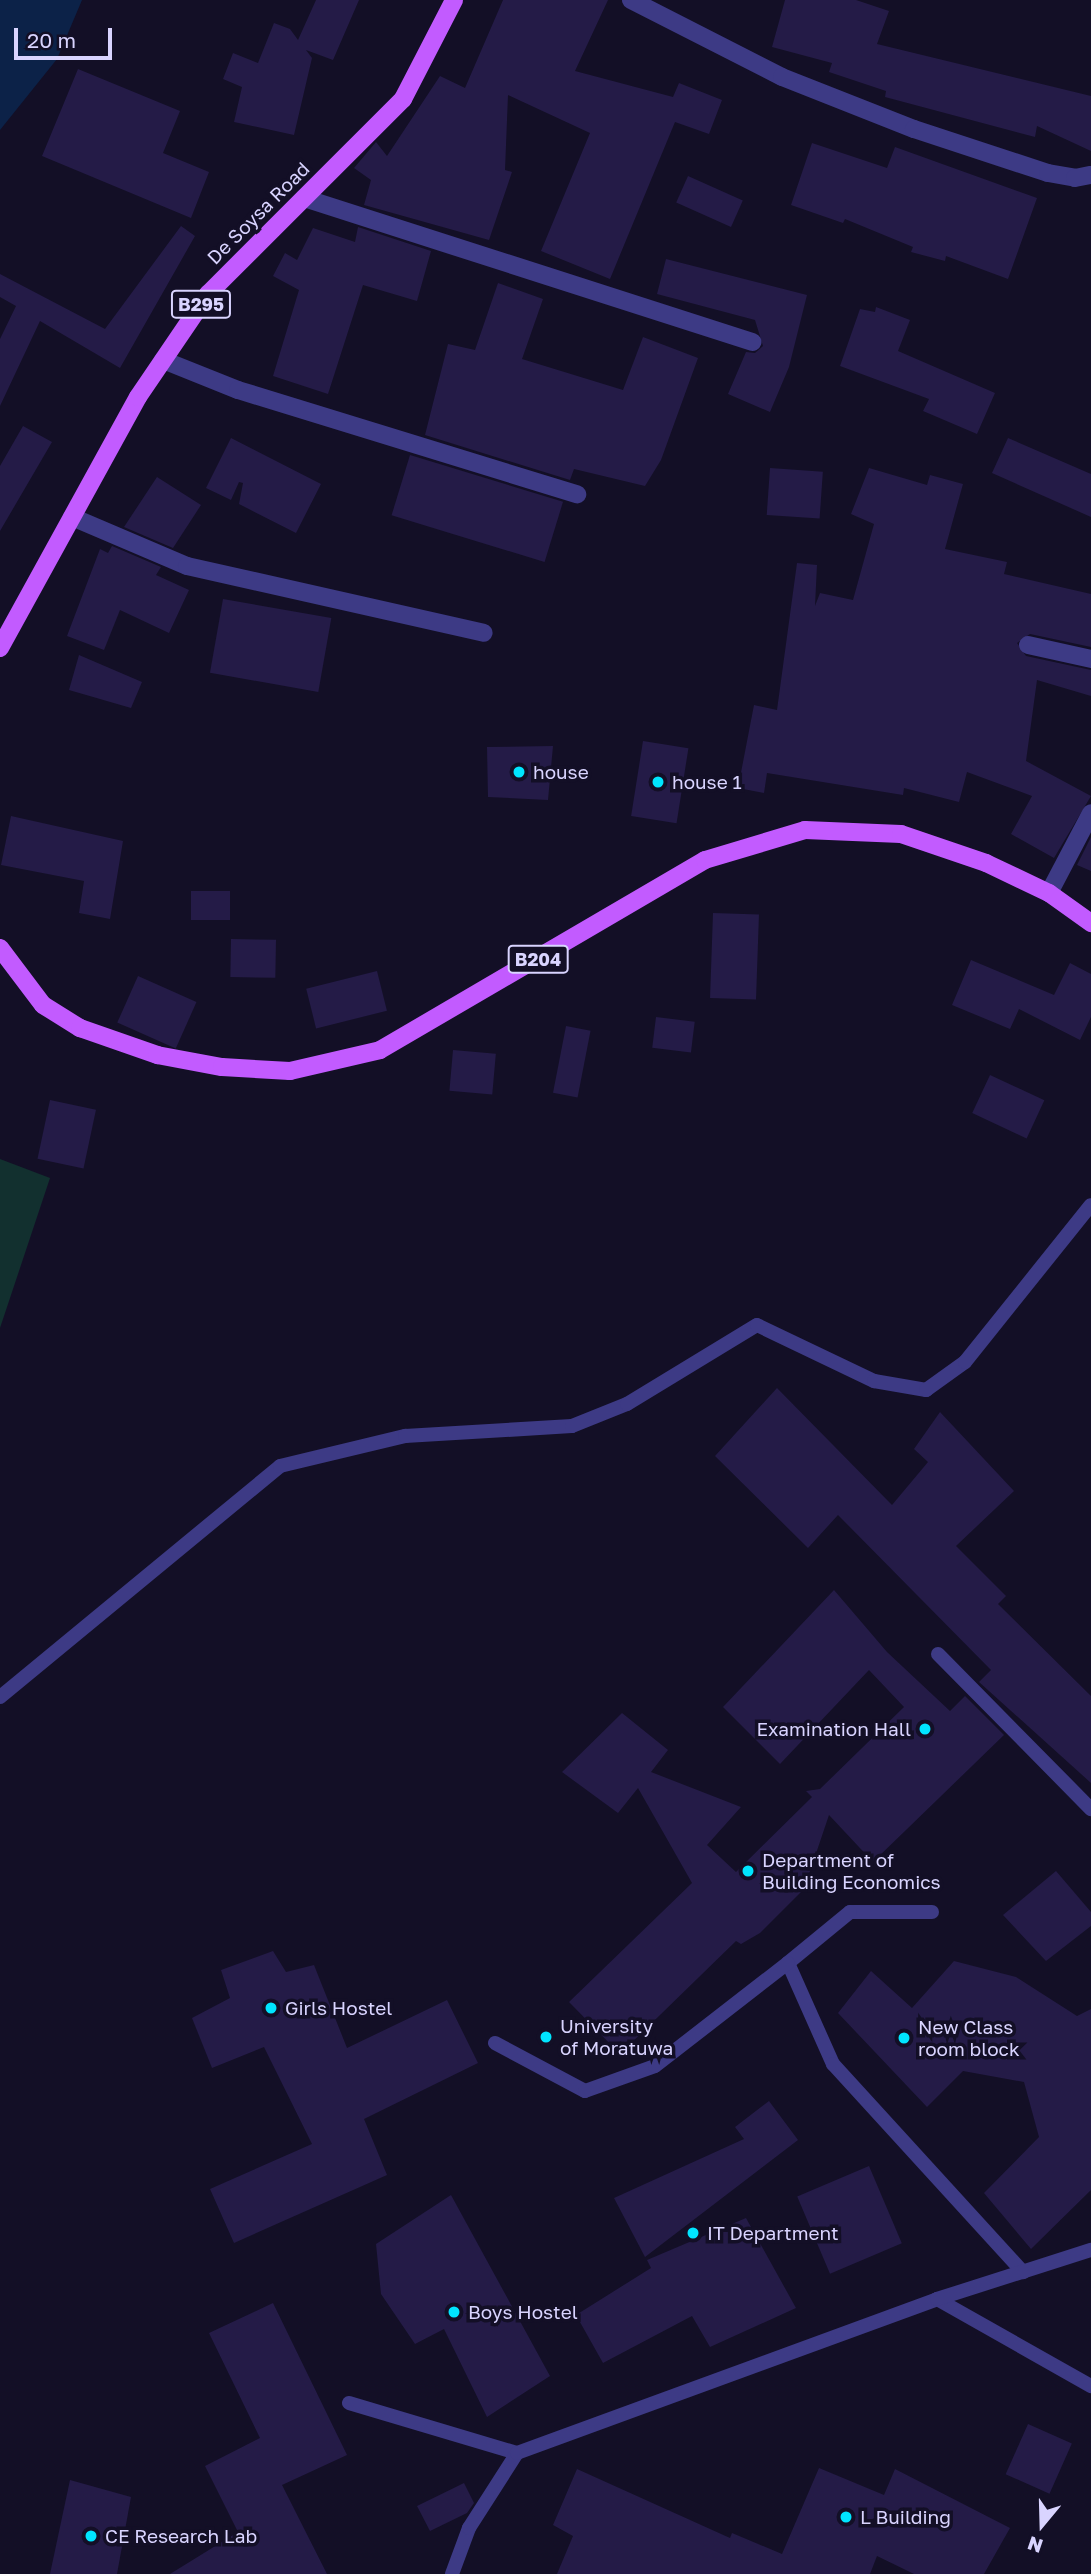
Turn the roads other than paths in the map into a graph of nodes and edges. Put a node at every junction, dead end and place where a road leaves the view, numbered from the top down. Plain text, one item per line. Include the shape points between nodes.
1 (454, 0) edge
2 (631, 0) edge
3 (1091, 175) edge
4 (304, 198) junction
5 (752, 342) dead end
6 (163, 360) junction
7 (577, 494) dead end
8 (72, 517) junction
9 (484, 633) dead end
10 (1028, 645) dead end
11 (0, 649) edge
12 (1091, 659) edge
13 (1091, 813) edge
14 (1049, 892) junction
15 (1091, 923) edge
16 (0, 948) edge
17 (1091, 1205) edge
18 (938, 1654) dead end
19 (0, 1697) edge
20 (1091, 1809) edge
21 (932, 1912) dead end
22 (788, 1963) junction
23 (495, 2043) dead end
24 (1091, 2250) edge
25 (1023, 2272) junction
26 (937, 2299) junction
27 (1091, 2386) edge
28 (349, 2403) dead end
29 (517, 2453) junction
30 (452, 2574) edge

1 - 4 main road, De Soysa Road / B295 via 403,99
2 - 3 street via 782,77 914,130 1048,173 1075,178
4 - 5 street
4 - 6 main road, De Soysa Road / B295 via 208,294
6 - 7 street via 238,390
6 - 8 main road, De Soysa Road / B295
8 - 9 street via 187,566
8 - 11 main road, De Soysa Road / B295
10 - 12 street
13 - 14 street
14 - 15 main road, B204
14 - 16 main road, B204 via 986,863 901,834 843,828 767,838 705,860 380,1050 290,1071 222,1067 157,1055 80,1028 43,1005
17 - 19 lane via 965,1362 926,1390 874,1381 757,1325 627,1404 572,1426 405,1436 280,1466
18 - 20 lane
21 - 22 lane via 850,1912
22 - 23 lane via 655,2066 585,2091
22 - 25 lane via 833,2064
24 - 25 lane
25 - 26 lane
26 - 27 lane
26 - 29 lane
28 - 29 lane
29 - 30 lane via 468,2528

